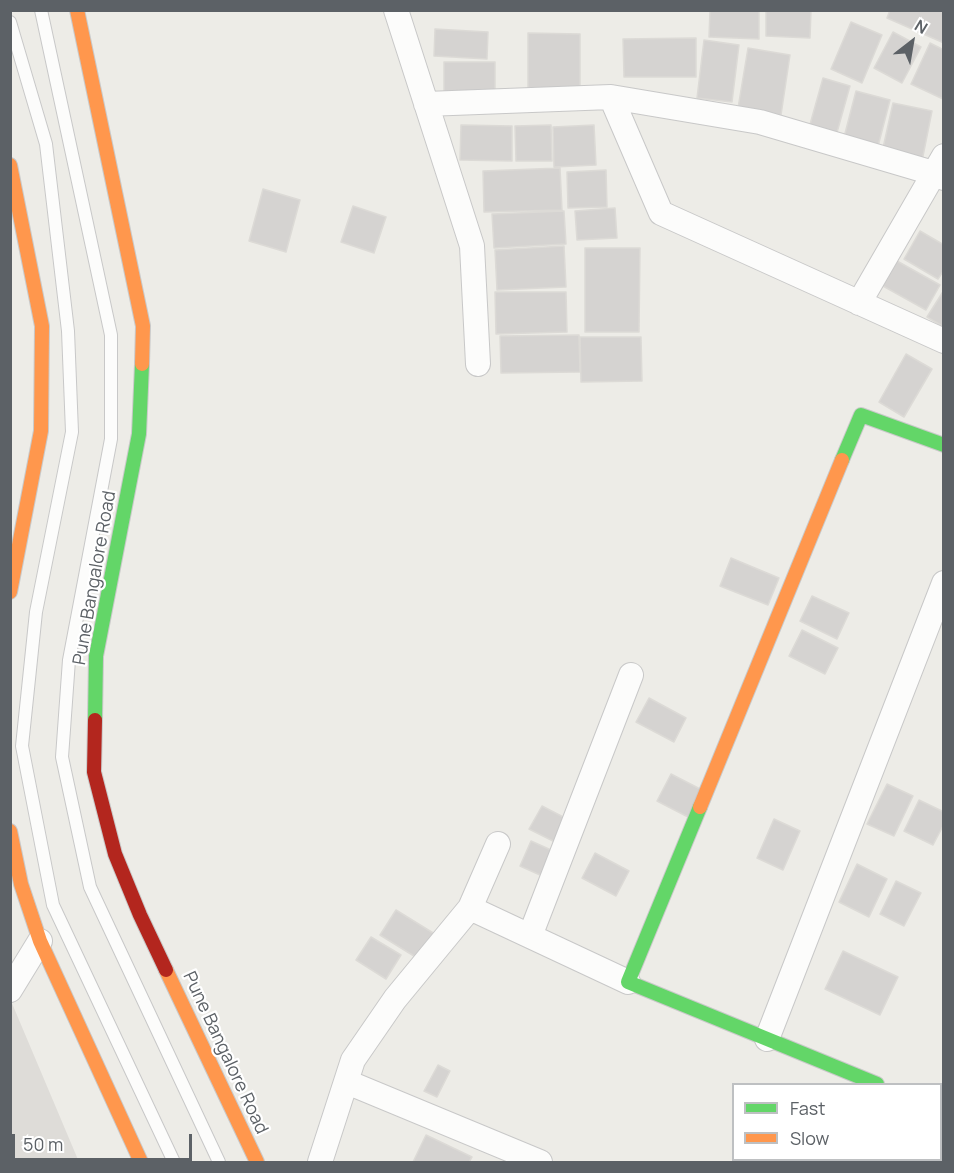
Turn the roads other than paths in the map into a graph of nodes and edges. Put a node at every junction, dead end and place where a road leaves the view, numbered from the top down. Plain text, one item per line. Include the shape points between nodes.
1 (41, 10) edge
2 (77, 10) edge
3 (396, 10) edge
4 (10, 22) edge
5 (611, 97) junction
6 (426, 104) junction
7 (10, 165) edge
8 (940, 169) edge
9 (859, 303) junction
10 (944, 341) edge
11 (478, 364) dead end
12 (944, 446) edge
13 (944, 583) edge
14 (10, 592) edge
15 (631, 675) dead end
16 (10, 831) edge
17 (498, 844) dead end
18 (470, 908) junction
19 (530, 936) junction
20 (40, 941) junction
21 (628, 982) junction
22 (10, 990) edge
23 (766, 1039) junction
24 (347, 1082) junction
25 (875, 1083) edge
26 (141, 1162) edge
27 (174, 1162) edge
28 (219, 1162) edge
29 (257, 1162) edge
30 (320, 1162) edge
31 (540, 1162) edge

1 - 28 lane via 111,335 111,439 69,660 63,757 90,887
2 - 29 main road, Pune Bangalore Road via 143,326 139,434 96,656 94,772 115,854
3 - 6 street
4 - 27 lane via 46,144 68,331 72,432 36,612 22,746 53,905
5 - 6 street
5 - 8 street via 760,122
5 - 9 street via 661,213
6 - 11 street via 471,246
7 - 14 main road via 42,326 41,431
8 - 9 street
9 - 10 street
12 - 21 main road via 861,415
13 - 23 street
15 - 19 street
16 - 20 main road via 21,884
17 - 18 street
18 - 19 street
18 - 24 street via 395,999 353,1060
19 - 21 street
20 - 22 street
20 - 26 main road
21 - 23 main road
23 - 25 main road
24 - 30 street
24 - 31 street

